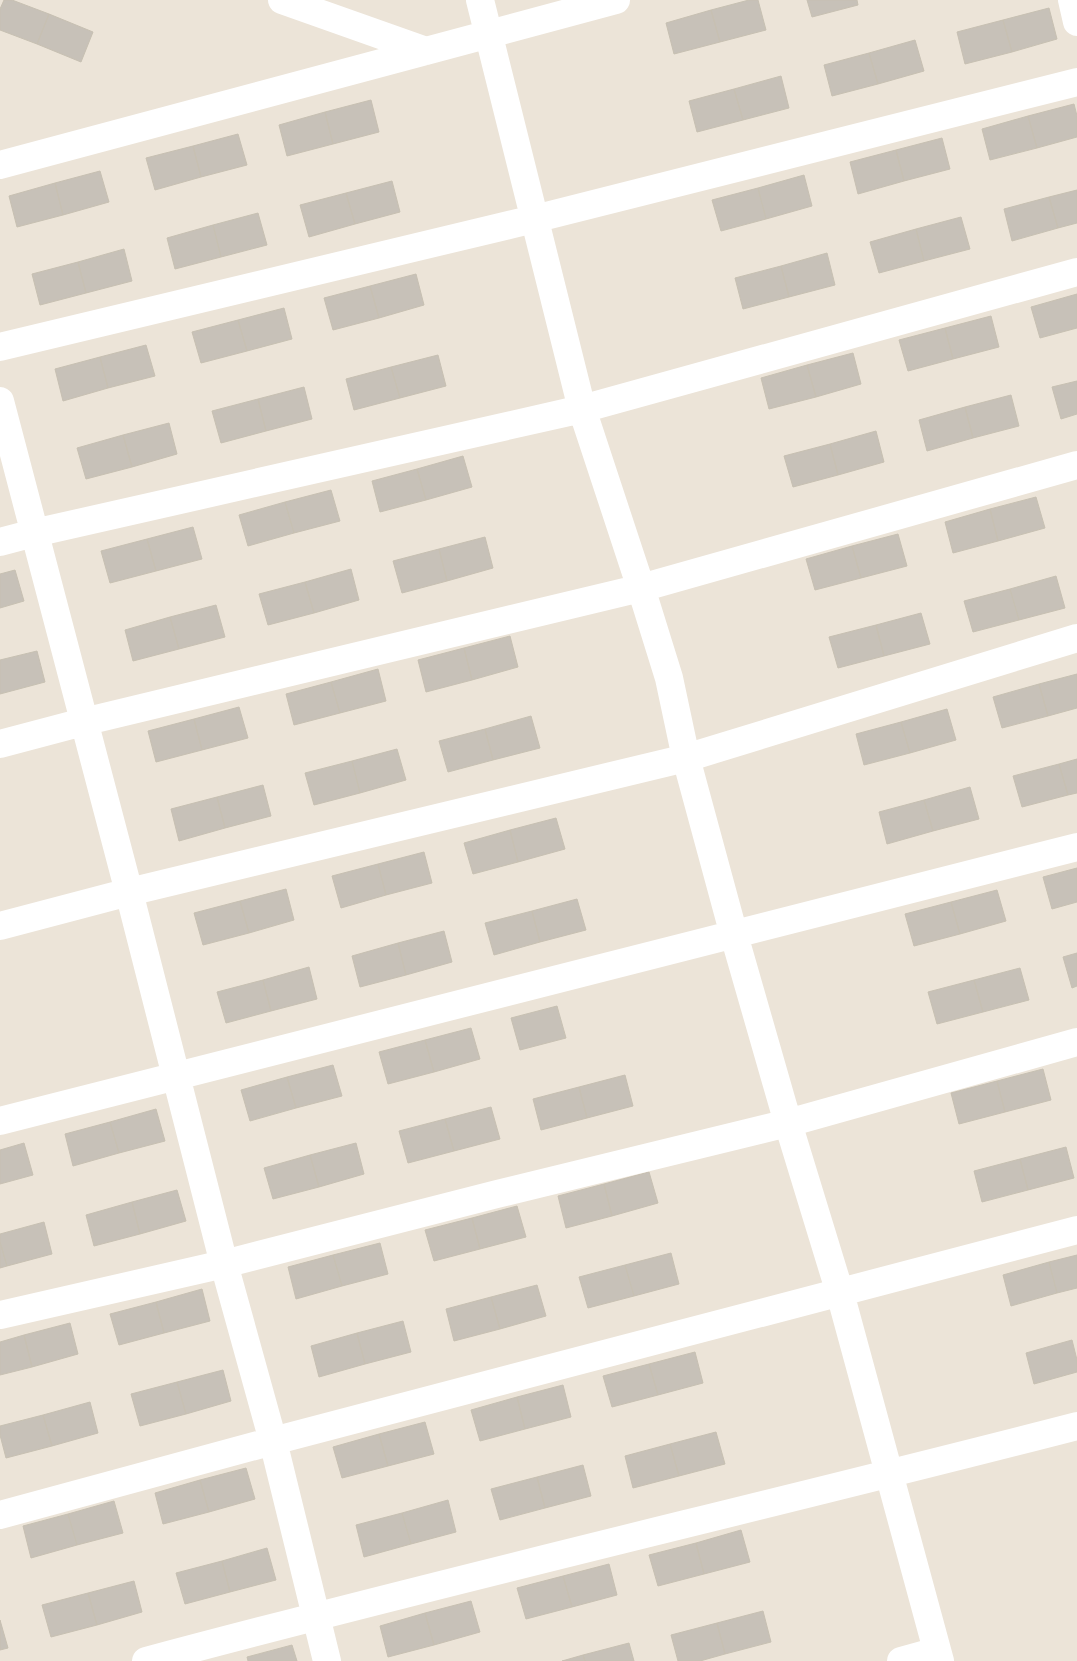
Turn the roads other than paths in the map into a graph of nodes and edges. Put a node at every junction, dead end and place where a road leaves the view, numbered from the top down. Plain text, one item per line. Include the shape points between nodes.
1 (282, 0) edge
2 (480, 0) edge
3 (616, 0) edge
4 (1072, 0) edge
5 (580, 5) edge
6 (1077, 22) edge
7 (488, 33) junction
8 (426, 50) junction
9 (1077, 82) edge
10 (0, 165) edge
11 (534, 219) junction
12 (1077, 272) edge
13 (0, 347) edge
14 (0, 401) edge
15 (582, 409) junction
16 (1077, 465) edge
17 (34, 533) junction
18 (0, 542) edge
19 (641, 588) junction
20 (1077, 638) edge
21 (84, 722) junction
22 (0, 744) edge
23 (686, 758) junction
24 (1077, 847) edge
25 (129, 892) junction
26 (0, 926) edge
27 (734, 935) junction
28 (1077, 1042) edge
29 (175, 1075) junction
30 (0, 1121) edge
31 (788, 1123) junction
32 (1077, 1230) edge
33 (224, 1264) junction
34 (840, 1293) junction
35 (0, 1315) edge
36 (1077, 1426) edge
37 (274, 1441) junction
38 (889, 1474) junction
39 (0, 1515) edge
40 (315, 1616) junction
41 (939, 1656) edge
42 (146, 1661) edge
43 (327, 1661) edge
44 (901, 1661) edge

1 - 8 street
2 - 7 street
3 - 5 street
4 - 6 street
5 - 7 street
7 - 8 street
7 - 11 street
8 - 10 street
9 - 11 street
11 - 13 street
11 - 15 street
12 - 15 street
14 - 17 street
15 - 17 street
15 - 19 street
16 - 19 street
17 - 18 street
17 - 21 street
19 - 21 street
19 - 23 street via 669,678
20 - 23 street
21 - 22 street
21 - 25 street
23 - 25 street
23 - 27 street
24 - 27 street
25 - 26 street
25 - 29 street
27 - 29 street
27 - 31 street
28 - 31 street
29 - 30 street
29 - 33 street
31 - 33 street
31 - 34 street
32 - 34 street
33 - 35 street
33 - 37 street
34 - 37 street
34 - 38 street
36 - 38 street
37 - 39 street
37 - 40 street
38 - 40 street
38 - 41 street
40 - 42 street
40 - 43 street
41 - 44 street

